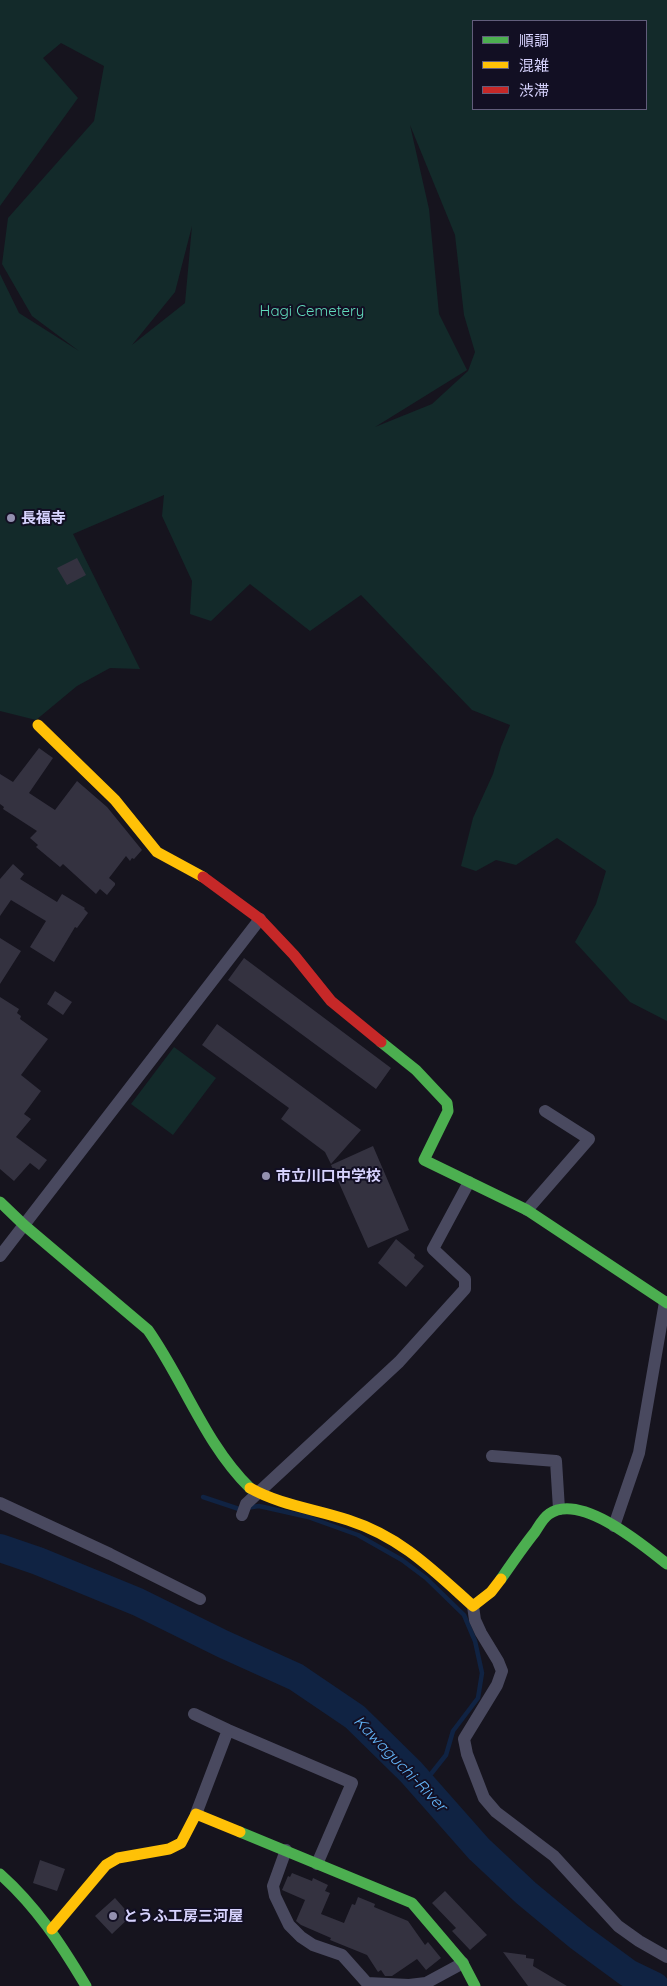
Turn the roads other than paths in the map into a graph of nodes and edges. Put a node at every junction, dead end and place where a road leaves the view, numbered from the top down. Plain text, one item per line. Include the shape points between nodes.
1 (38, 725) dead end
2 (260, 920) junction
3 (545, 1111) dead end
4 (470, 1182) junction
5 (0, 1202) edge
6 (527, 1210) junction
7 (24, 1225) junction
8 (0, 1256) edge
9 (666, 1303) edge
10 (492, 1456) dead end
11 (256, 1494) junction
12 (0, 1503) edge
13 (244, 1509) dead end
14 (559, 1509) junction
15 (614, 1526) junction
16 (667, 1564) edge
17 (200, 1599) dead end
18 (473, 1606) junction
19 (194, 1714) dead end
20 (228, 1730) junction
21 (196, 1814) junction
22 (286, 1850) junction
23 (318, 1864) junction
24 (0, 1874) edge
25 (52, 1929) junction
26 (667, 1957) edge
27 (463, 1963) junction
28 (86, 1986) edge
29 (476, 1986) edge

1 - 2 street via 115,800 156,852 211,882
2 - 4 street via 331,1001 416,1070 448,1103 448,1111 424,1160
2 - 7 street
3 - 6 street via 589,1139
4 - 6 street
4 - 11 street via 433,1249 465,1279 465,1289 399,1362
5 - 7 street
6 - 9 street
7 - 8 street
7 - 11 street via 148,1330 220,1454
9 - 15 street via 639,1453
10 - 14 street via 556,1461
11 - 13 street
11 - 18 street via 370,1528 418,1556
12 - 17 street
14 - 15 street via 585,1513
14 - 18 street via 547,1515 491,1592
15 - 16 street
18 - 26 street via 478,1626 502,1671 464,1739 484,1798 496,1812 554,1856 618,1926
19 - 20 street
20 - 21 street
20 - 23 street via 352,1783
21 - 22 street
21 - 25 street via 180,1843 169,1850 118,1858 106,1865
22 - 23 street
22 - 27 street via 273,1886 289,1925 313,1944 342,1955 367,1983 426,1983
23 - 27 street via 412,1903
24 - 25 street via 30,1902
25 - 28 street
27 - 29 street

